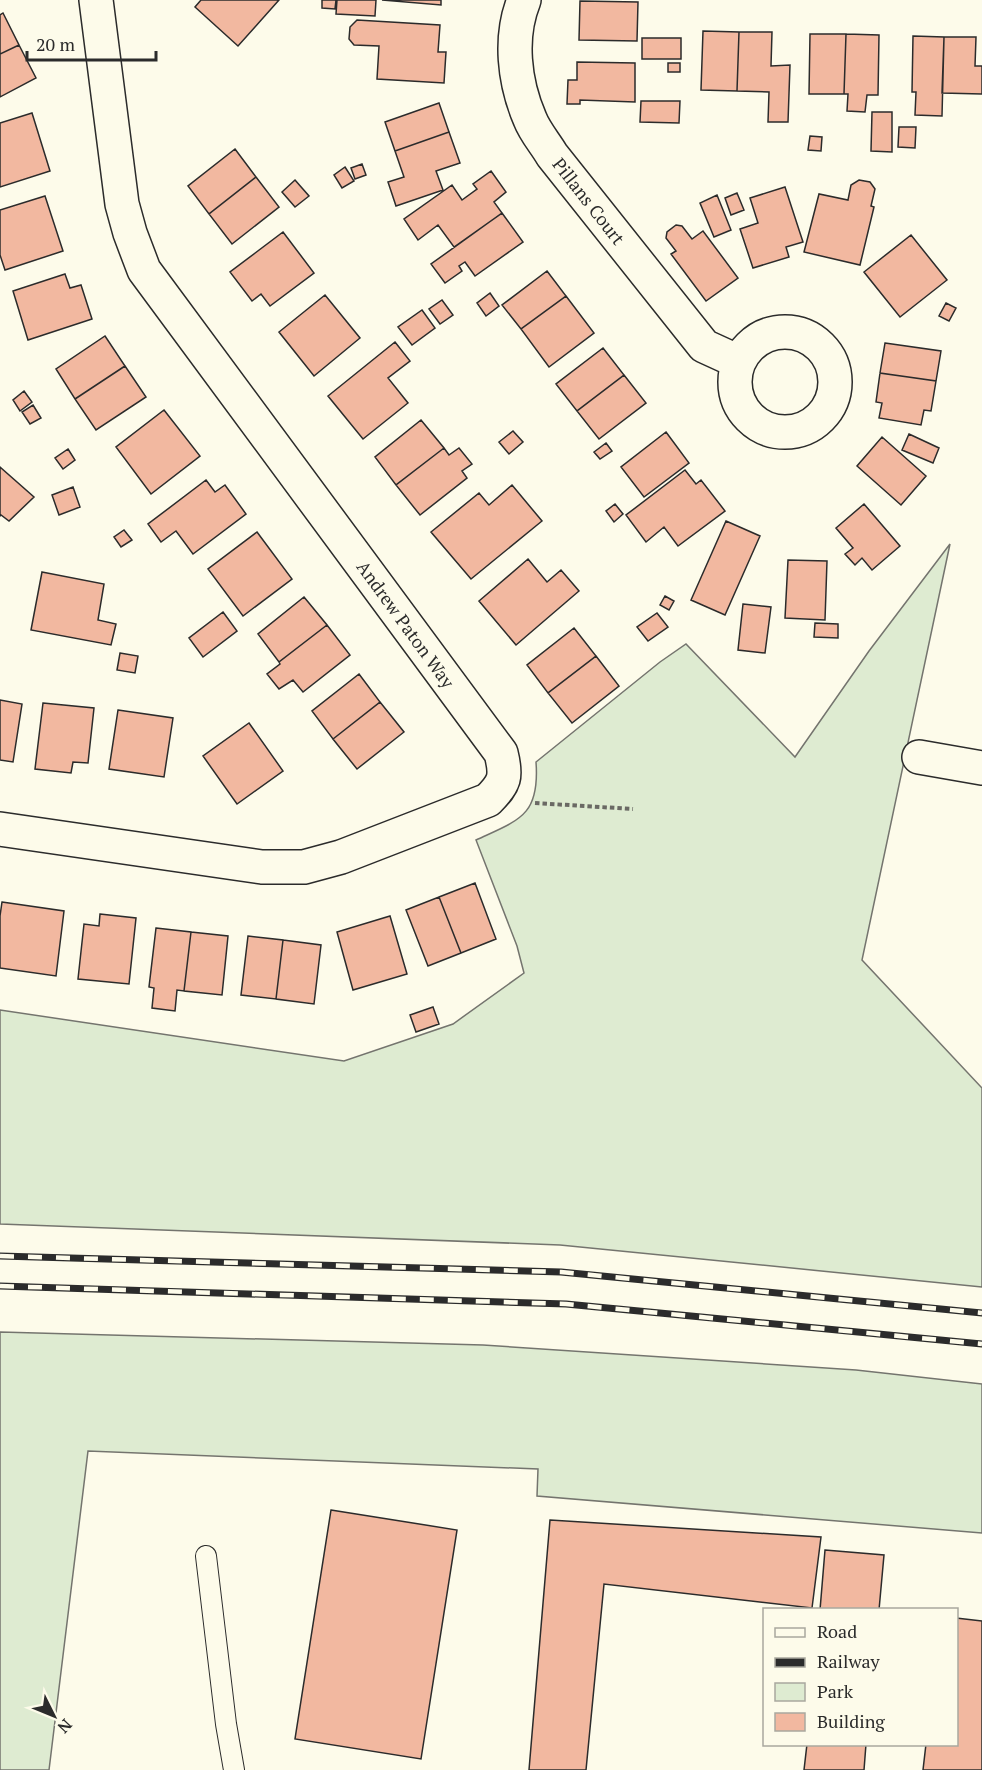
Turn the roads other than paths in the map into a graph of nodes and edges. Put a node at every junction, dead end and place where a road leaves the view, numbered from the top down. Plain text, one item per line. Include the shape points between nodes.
1 (96, 0) edge
2 (524, 0) edge
3 (739, 362) dead end
4 (919, 757) dead end
5 (982, 768) edge
6 (0, 829) edge
7 (206, 1556) dead end
8 (234, 1770) edge

1 - 6 street, Andrew Paton Way via 122,204 144,270 501,753 506,771 500,788 488,800 341,857 304,867 262,867
2 - 3 street, Pillans Court via 514,51 530,121 552,155 704,346
4 - 5 street
7 - 8 lane

